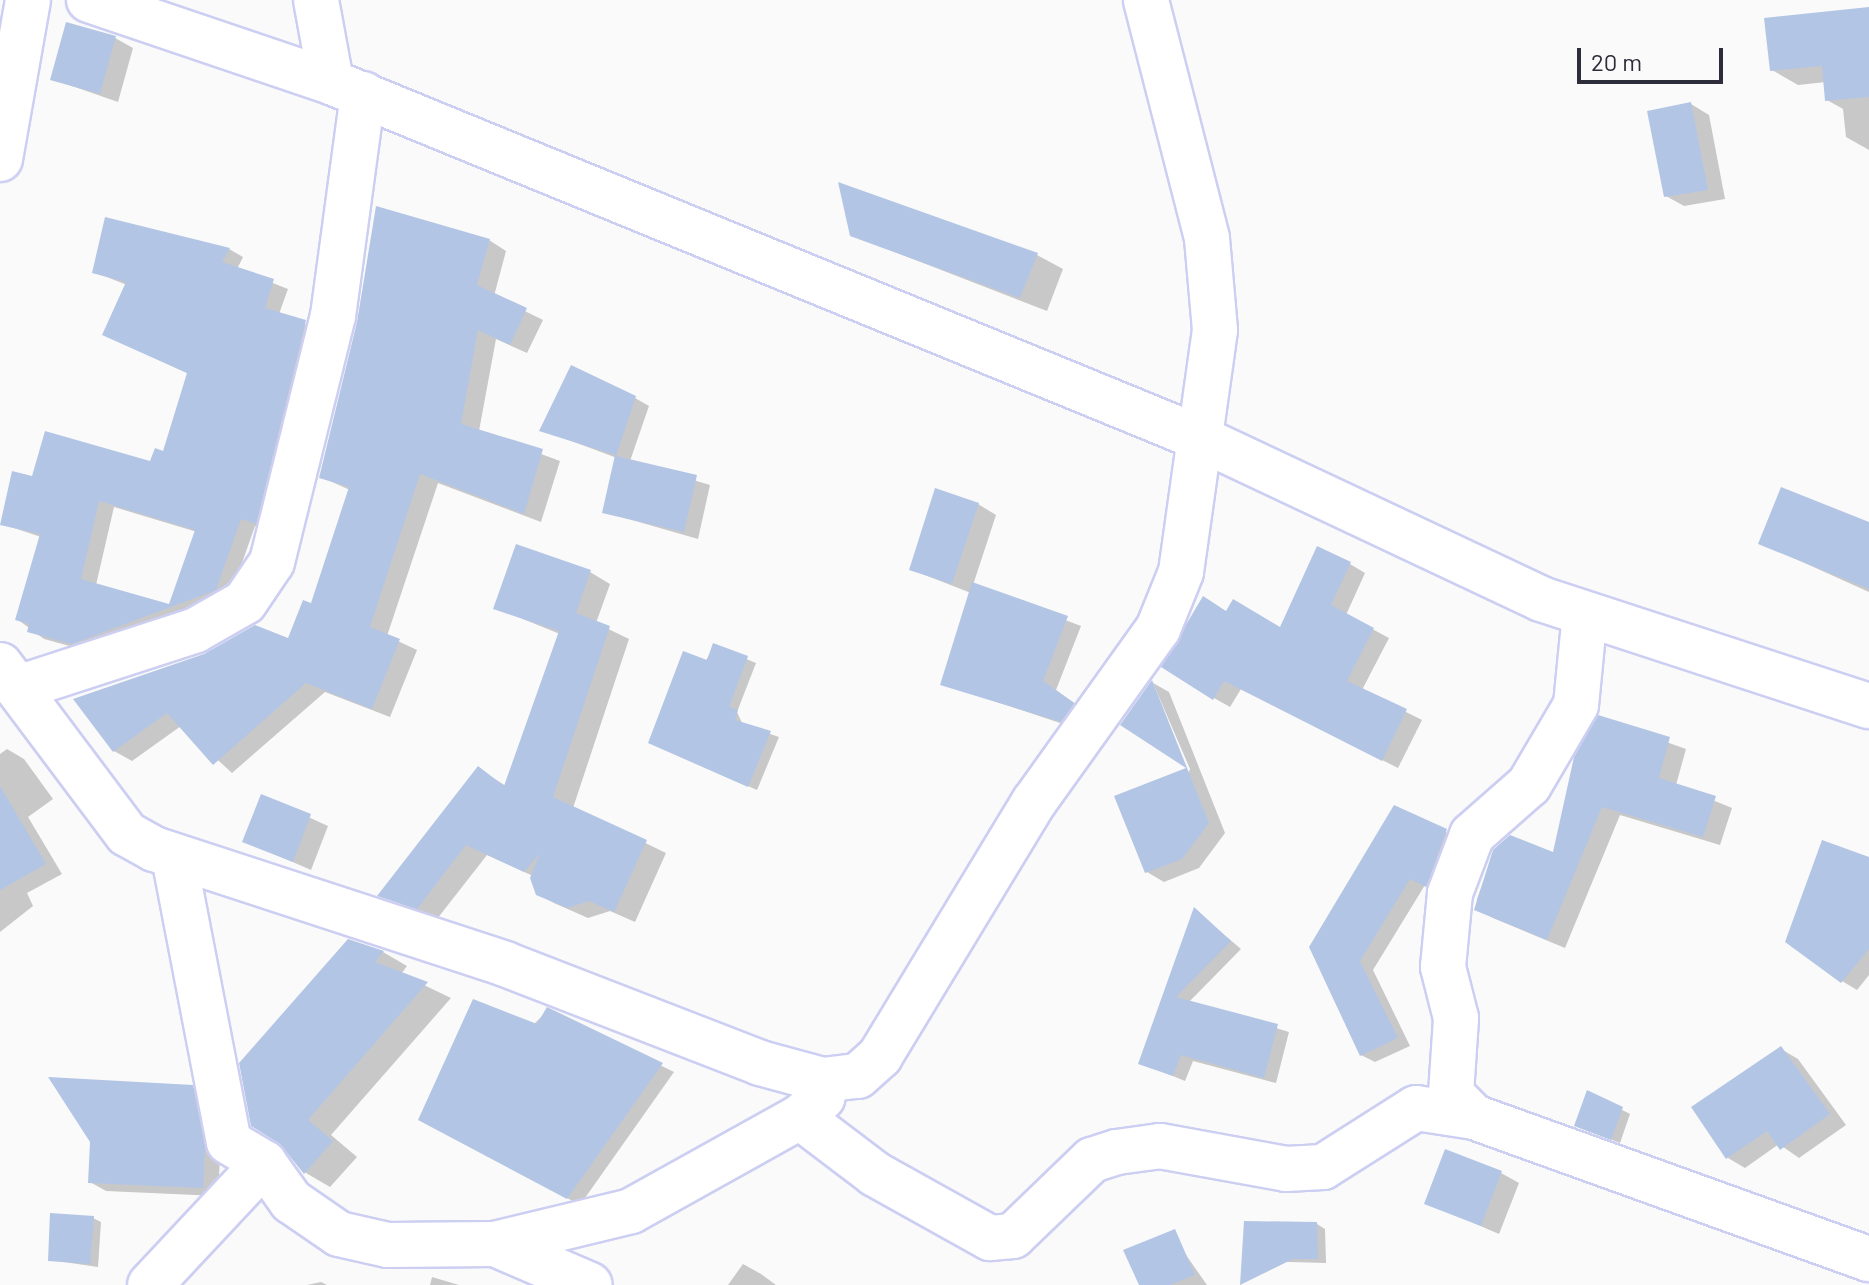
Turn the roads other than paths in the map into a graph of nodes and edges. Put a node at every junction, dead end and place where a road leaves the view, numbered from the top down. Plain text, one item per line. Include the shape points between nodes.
1 (28, 0) edge
2 (89, 0) edge
3 (316, 0) edge
4 (1146, 0) edge
5 (347, 88) junction
6 (0, 159) edge
7 (1195, 436) junction
8 (1585, 614) junction
9 (9, 676) edge
10 (1869, 706) edge
11 (174, 857) junction
12 (843, 1079) junction
13 (800, 1117) junction
14 (1474, 1117) junction
15 (264, 1163) junction
16 (495, 1244) junction
17 (1869, 1259) edge
18 (1869, 1280) edge
19 (150, 1285) edge
20 (590, 1285) edge
21 (1860, 1285) edge

1 - 6 street
2 - 5 street
3 - 5 street
4 - 7 street via 1207,238 1215,330
5 - 7 street
5 - 9 street via 333,316 272,562 245,602 196,630
7 - 8 street
7 - 12 street via 1184,557 1158,629 1034,802 880,1056
8 - 10 street
8 - 14 street via 1576,705 1529,785 1472,835 1450,893 1443,967 1456,1018 1451,1094
9 - 11 street via 127,834
11 - 12 street via 505,964 760,1063
11 - 15 street via 229,1142
12 - 13 street
13 - 14 street via 875,1174 990,1238 1013,1236 1092,1160 1117,1152 1160,1146 1286,1169 1323,1167 1416,1108
13 - 16 street via 631,1211
14 - 17 street
15 - 16 street via 291,1201 339,1234 388,1245
15 - 19 street
16 - 20 street
18 - 21 street

